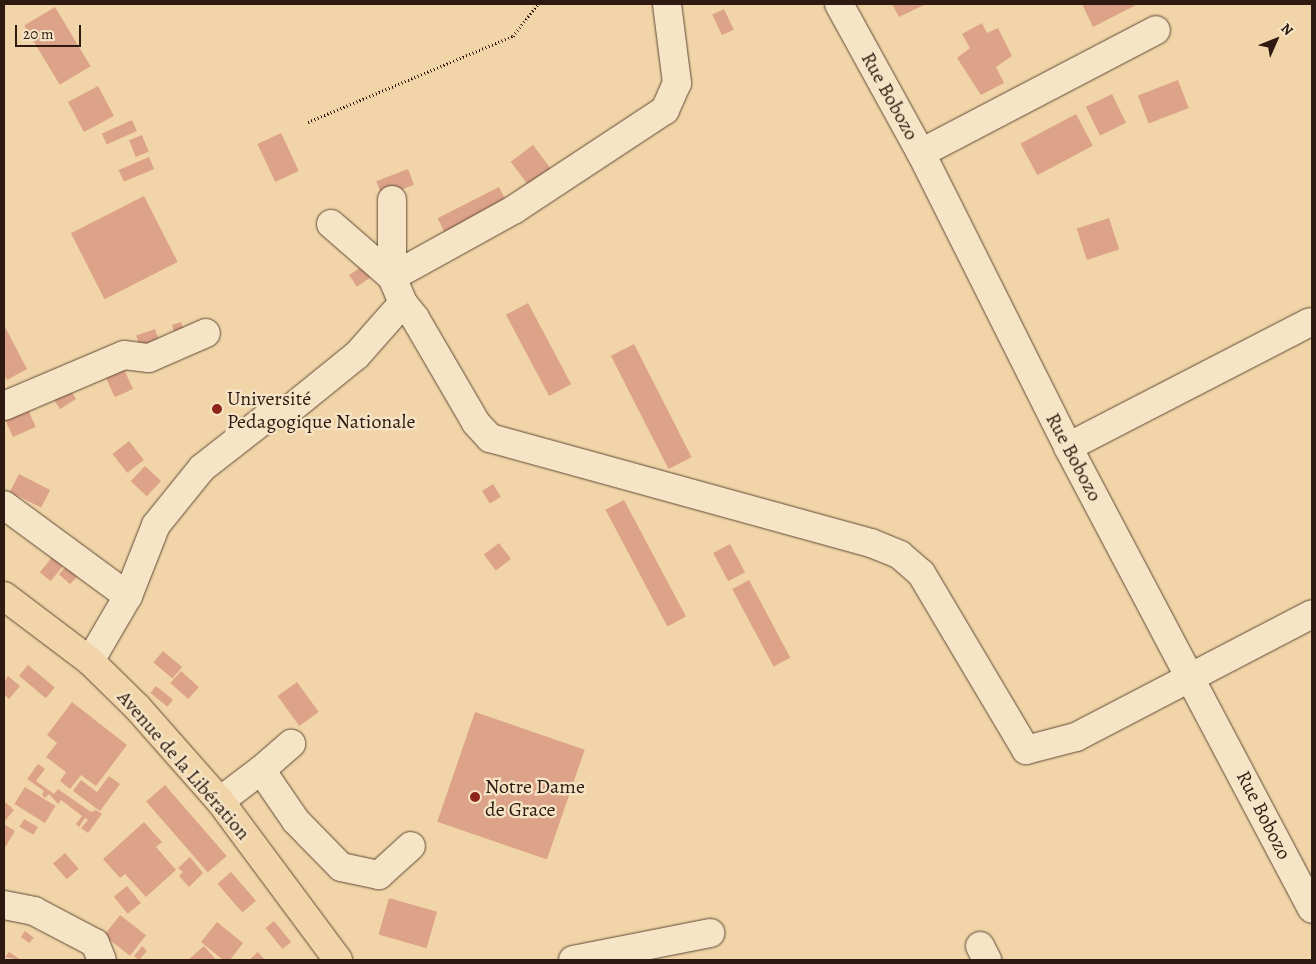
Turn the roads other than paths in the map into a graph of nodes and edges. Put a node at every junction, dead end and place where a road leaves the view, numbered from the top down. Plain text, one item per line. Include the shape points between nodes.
1 (668, 4) edge
2 (839, 4) edge
3 (1156, 30) dead end
4 (922, 153) junction
5 (392, 200) dead end
6 (331, 224) dead end
7 (392, 277) junction
8 (403, 303) junction
9 (1310, 322) dead end
10 (206, 333) dead end
11 (4, 406) edge
12 (1068, 447) junction
13 (4, 505) edge
14 (4, 596) edge
15 (128, 596) junction
16 (1312, 614) edge
17 (90, 661) junction
18 (1192, 676) junction
19 (291, 744) dead end
20 (261, 770) junction
21 (220, 801) junction
22 (411, 846) dead end
23 (4, 905) edge
24 (1312, 909) edge
25 (710, 933) dead end
26 (102, 960) edge
27 (338, 960) edge
28 (573, 960) edge

1 - 7 street via 676,83 665,110 515,209
2 - 4 street, Rue Bobozo
3 - 4 street
4 - 12 street, Rue Bobozo
5 - 7 street
6 - 7 street
7 - 8 street
8 - 15 street via 357,355 289,410 266,418 202,468 156,525
8 - 18 street via 476,423 490,438 871,543 900,554 922,573 1026,750 1076,737
9 - 12 street
10 - 11 street via 150,358 118,357
12 - 18 street, Rue Bobozo
13 - 15 street
14 - 17 highway, Avenue de la Libération
15 - 17 street
16 - 18 street
17 - 21 highway, Avenue de la Libération via 137,706
18 - 24 street, Rue Bobozo
19 - 20 street
20 - 21 street
20 - 22 street via 296,821 341,867 379,875
21 - 27 highway, Avenue de la Libération
23 - 26 street via 34,911 95,943
25 - 28 street

